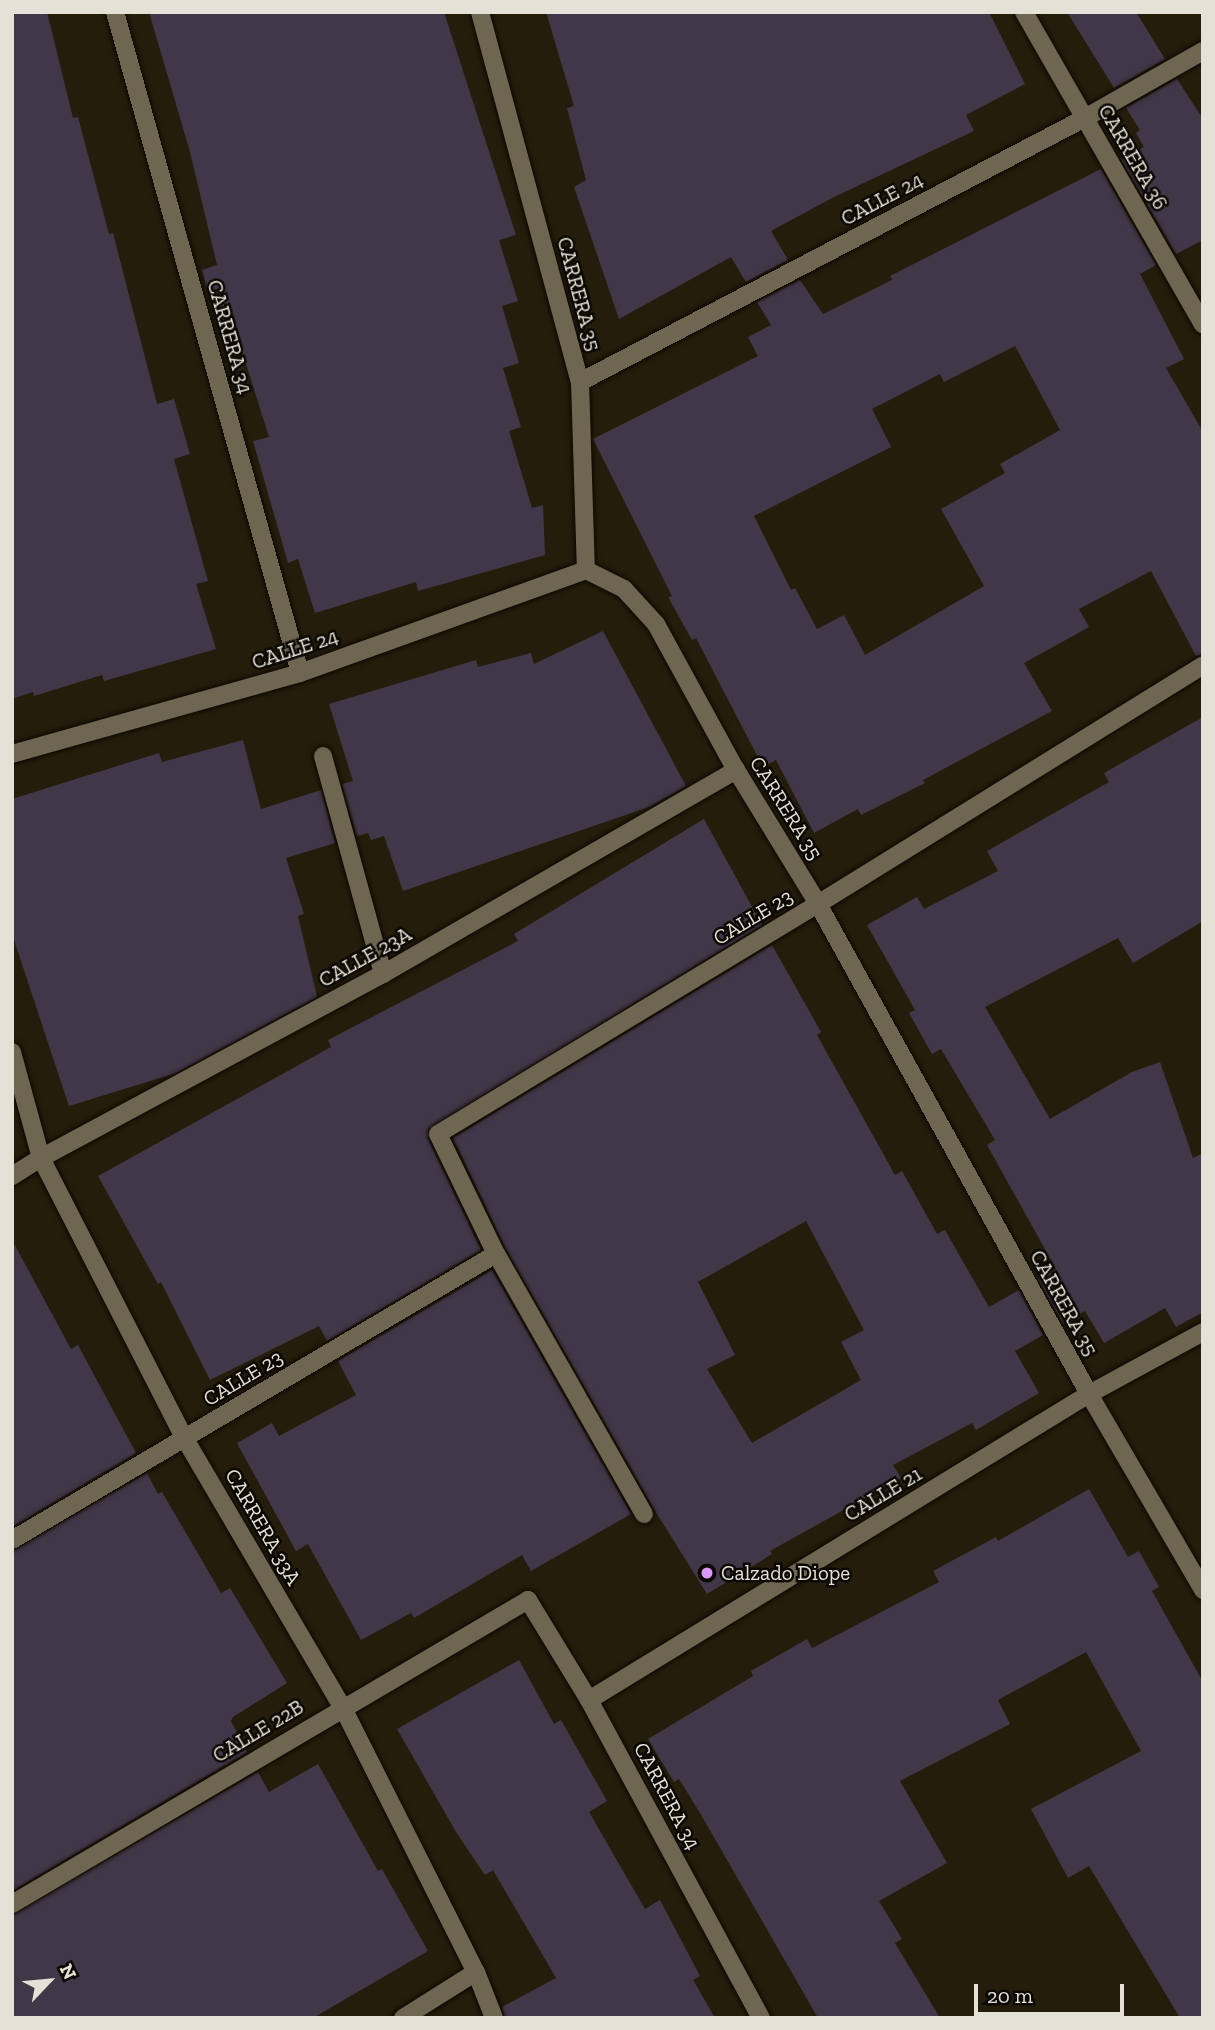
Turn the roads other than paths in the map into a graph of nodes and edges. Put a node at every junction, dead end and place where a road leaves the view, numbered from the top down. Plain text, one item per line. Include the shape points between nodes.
1 (116, 12) edge
2 (480, 12) edge
3 (1024, 12) edge
4 (1203, 51) edge
5 (1085, 118) junction
6 (1203, 324) edge
7 (580, 382) junction
8 (586, 570) junction
9 (1203, 665) edge
10 (300, 674) junction
11 (12, 754) edge
12 (323, 756) dead end
13 (736, 770) junction
14 (818, 904) junction
15 (383, 974) junction
16 (12, 1052) edge
17 (41, 1158) junction
18 (12, 1176) edge
19 (496, 1254) junction
20 (1203, 1332) edge
21 (1089, 1394) junction
22 (185, 1438) junction
23 (644, 1514) dead end
24 (12, 1540) edge
25 (1203, 1590) edge
26 (528, 1600) joint
27 (589, 1700) junction
28 (343, 1708) junction
29 (12, 1904) edge
30 (476, 1972) junction
31 (403, 2018) edge
32 (494, 2018) edge
33 (761, 2018) edge

1 - 10 street, CARRERA 34
2 - 7 street, CARRERA 35
3 - 5 street, CARRERA 36
4 - 5 street, CALLE 24
5 - 6 street, CARRERA 36
5 - 7 street, CALLE 24
7 - 8 street, CARRERA 35
8 - 10 street, CALLE 24
8 - 13 street, CARRERA 35 via 624,589 656,624
9 - 14 street, CALLE 23
10 - 11 street, CALLE 24
12 - 15 street
13 - 14 street, CARRERA 35
13 - 15 street, CALLE 23A
14 - 19 street, CALLE 23 via 438,1134
14 - 21 street, CARRERA 35
15 - 17 street, CALLE 23A
16 - 17 street, CARRERA 33A
17 - 18 street, CALLE 23A
17 - 22 street, CARRERA 33A
19 - 22 street, CALLE 23
19 - 23 street, CALLE 23
20 - 21 street, CALLE 21
21 - 25 street, CARRERA 35
21 - 27 street, CALLE 21
22 - 24 street, CALLE 23
22 - 28 street, CARRERA 33A
26 - 27 street, CARRERA 34
26 - 28 street, CALLE 22B
27 - 33 street, CARRERA 34
28 - 29 street, CALLE 22B
28 - 30 street, CARRERA 33A
30 - 31 street
30 - 32 street, CARRERA 33A

